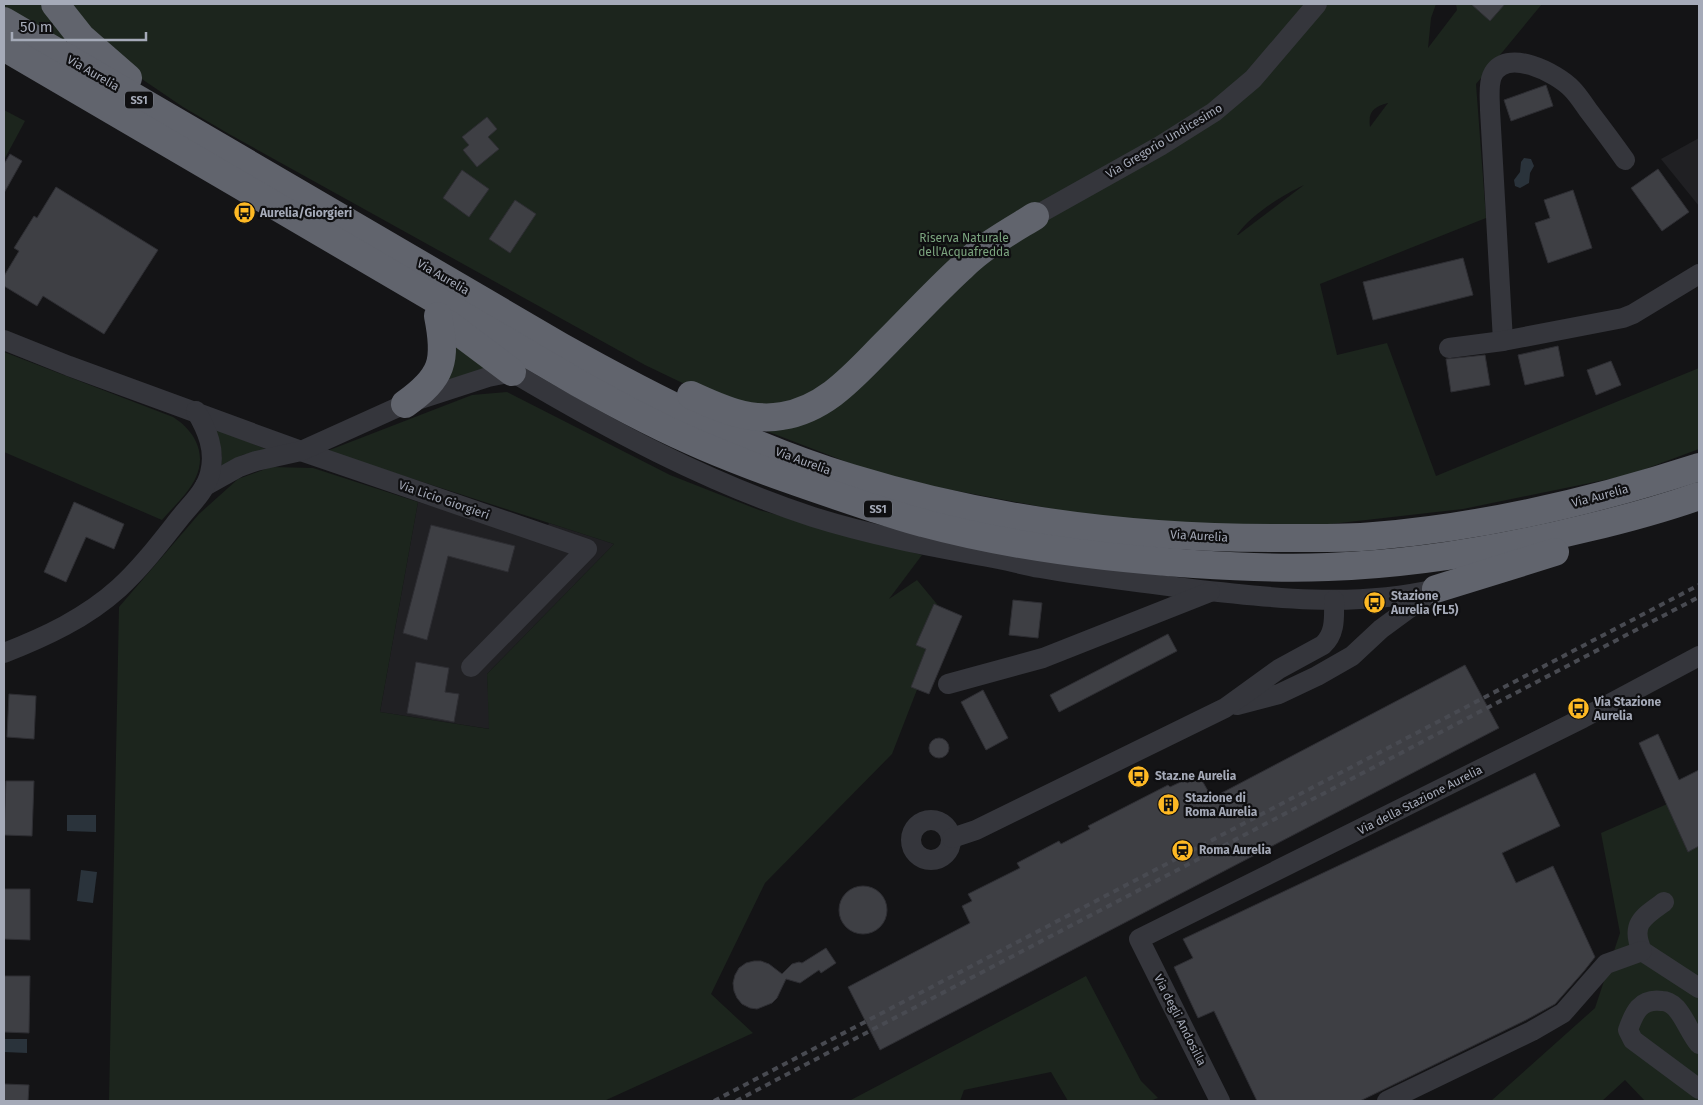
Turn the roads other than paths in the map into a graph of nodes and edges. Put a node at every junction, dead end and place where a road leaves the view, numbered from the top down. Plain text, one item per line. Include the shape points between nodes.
1 (55, 4) edge
2 (1318, 4) edge
3 (4, 21) edge
4 (4, 47) edge
5 (177, 148) junction
6 (1625, 160) dead end
7 (274, 178) junction
8 (1036, 216) joint
9 (1699, 274) edge
10 (462, 288) junction
11 (438, 316) junction
12 (4, 340) edge
13 (1503, 341) junction
14 (1450, 348) dead end
15 (512, 372) junction
16 (405, 404) junction
17 (196, 412) junction
18 (301, 450) junction
19 (1699, 467) edge
20 (205, 486) junction
21 (1699, 496) edge
22 (1659, 510) junction
23 (1436, 589) junction
24 (1211, 591) junction
25 (1334, 600) junction
26 (4, 653) edge
27 (1699, 656) edge
28 (471, 668) dead end
29 (948, 684) dead end
30 (1225, 708) junction
31 (952, 838) dead end
32 (1664, 902) dead end
33 (1138, 939) joint
34 (1642, 951) junction
35 (1699, 988) edge
36 (1699, 1044) edge
37 (1699, 1089) edge
38 (1219, 1098) edge
39 (1386, 1101) edge

1 - 7 highway via 81,36 114,67
2 - 8 street, Via Gregorio Undicesimo via 1253,78 1214,112
3 - 7 highway, Via Aurelia / SS1
4 - 5 highway, Via Aurelia / SS1
5 - 11 highway via 259,208
5 - 22 highway, Via Aurelia / SS1 via 578,383 665,429 805,486 929,525 1025,545 1100,556 1229,566 1312,568 1395,562 1486,550
6 - 13 street via 1572,88 1560,79 1537,67 1514,61 1502,64 1492,75 1490,110
7 - 10 highway, Via Aurelia / SS1
8 - 10 highway via 982,248 833,394 809,408 783,416 749,416 710,403 552,322
9 - 13 street via 1623,318
10 - 19 highway, Via Aurelia / SS1 via 643,391 770,449 853,479 928,499 1045,522 1203,537 1376,536 1553,508
11 - 15 highway
11 - 16 highway via 443,348 440,366 431,382
12 - 17 street, Via Licio Giorgieri
13 - 14 street
15 - 16 street via 488,376
15 - 24 street via 673,461 813,517 904,541 1038,568
16 - 18 street
17 - 18 street, Via Licio Giorgieri
17 - 20 street via 211,444 212,465
18 - 20 street via 250,462
18 - 28 street, Via Licio Giorgieri via 587,549
20 - 26 street via 120,588 58,630
21 - 22 highway, Via Aurelia / SS1
22 - 23 highway via 1578,545
23 - 25 street via 1385,598
23 - 30 street via 1381,629 1352,656 1331,668 1278,694
24 - 25 street
24 - 29 street via 1043,658
25 - 30 street via 1332,633 1322,645 1279,669
27 - 33 street, Via della Stazione Aurelia via 1566,727
30 - 31 street via 976,830
32 - 34 street via 1644,916 1637,927 1637,941
33 - 38 street, Via degli Andosilla
34 - 35 street
34 - 39 street via 1606,964 1563,1013
36 - 37 street via 1675,1007 1666,1001 1652,1000 1642,1004 1628,1030 1633,1040

